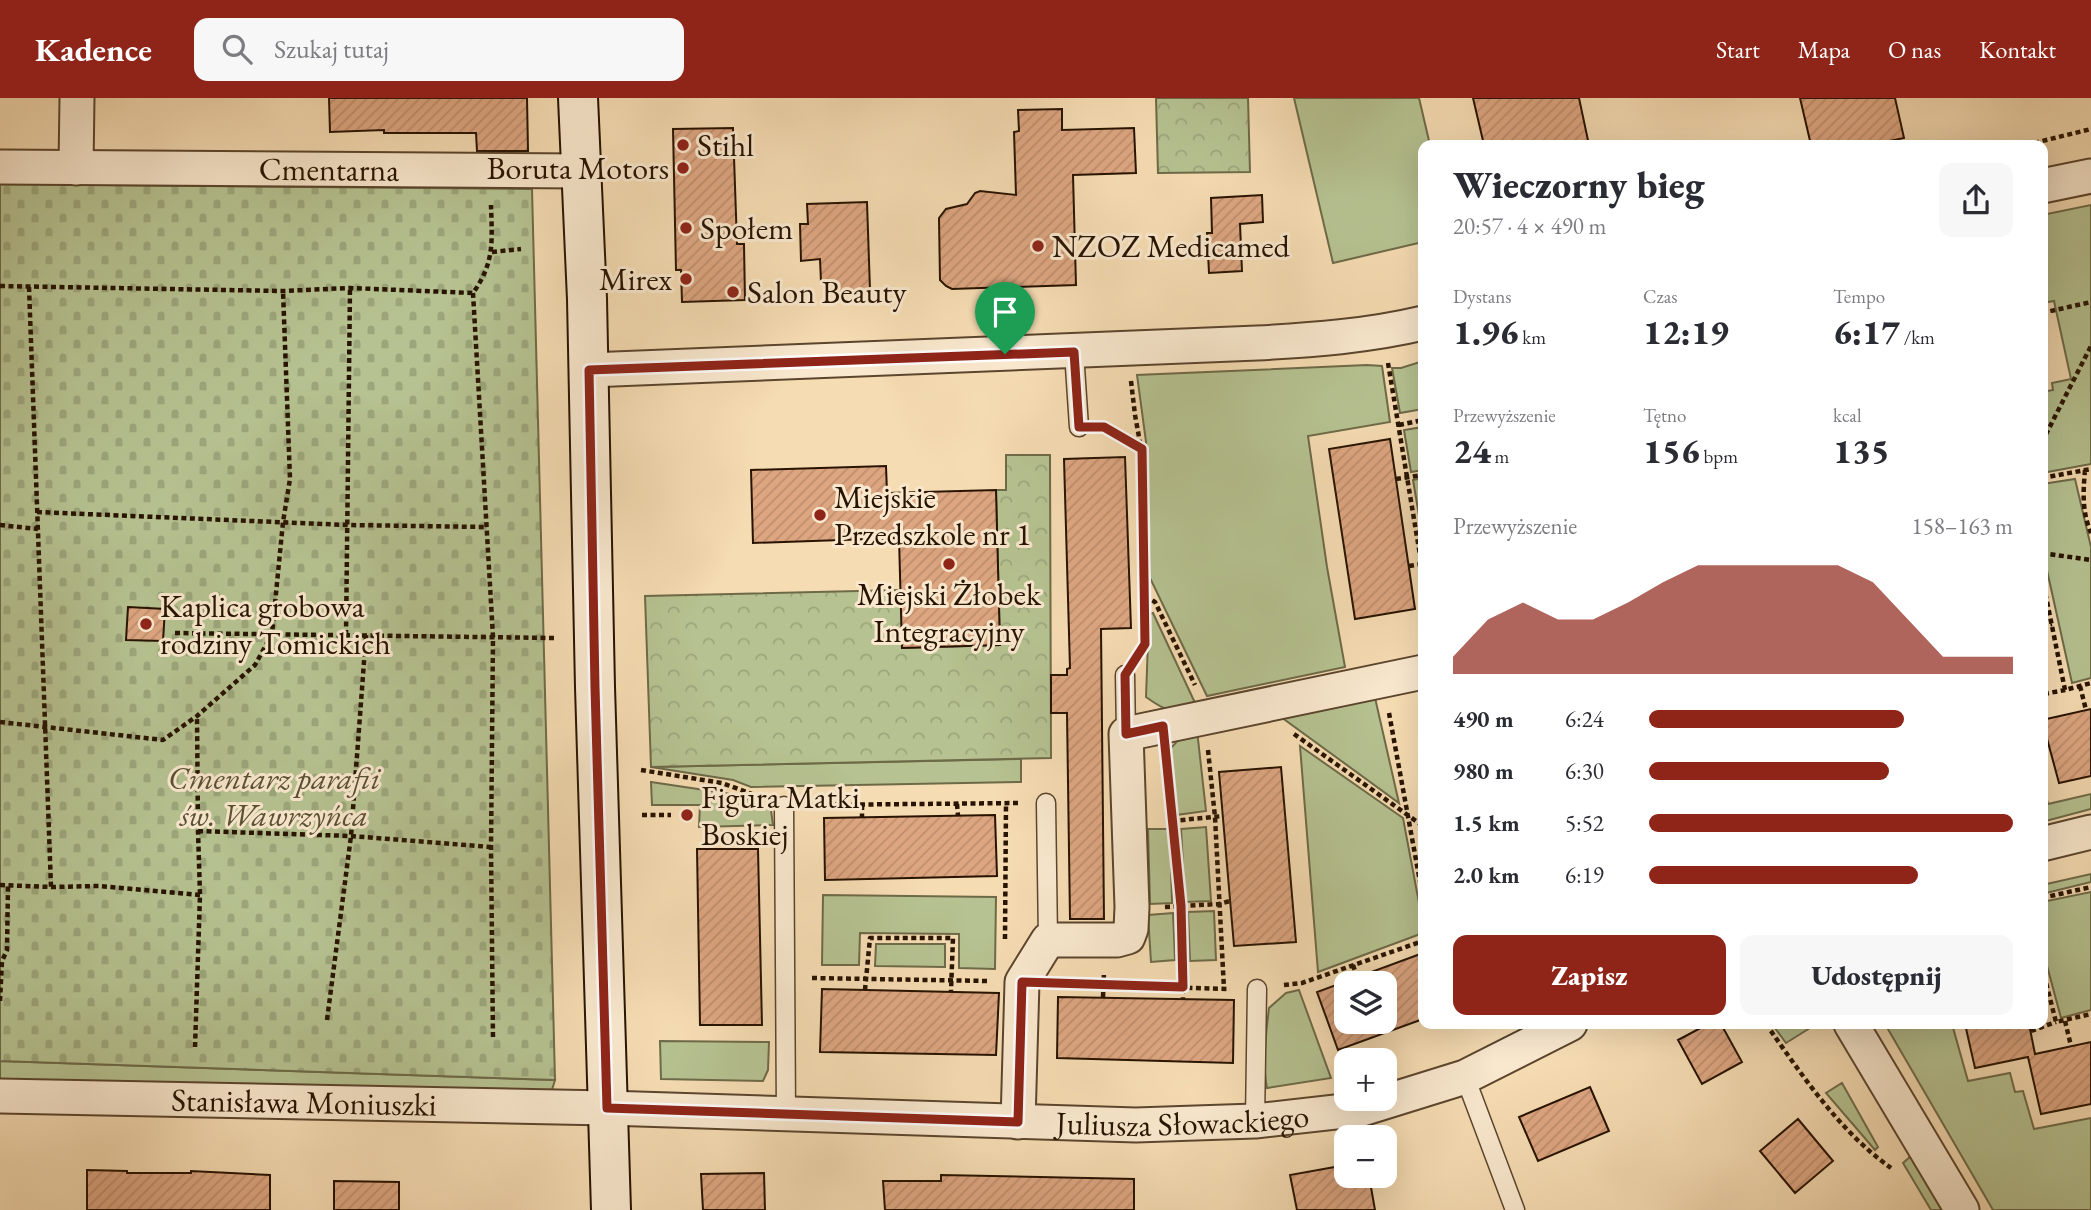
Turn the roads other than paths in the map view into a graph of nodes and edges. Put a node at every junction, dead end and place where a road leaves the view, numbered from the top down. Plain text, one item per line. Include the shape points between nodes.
1 (77, 98) edge
2 (578, 98) edge
3 (0, 167) edge
4 (76, 168) junction
5 (580, 171) junction
6 (2091, 176) edge
7 (2048, 185) edge
8 (1418, 324) edge
9 (1074, 352) junction
10 (589, 370) junction
11 (1079, 427) road end
12 (1418, 673) edge
13 (1125, 675) road end
14 (1126, 734) junction
15 (1046, 803) road end
16 (784, 806) road end
17 (2091, 832) edge
18 (2048, 843) edge
19 (1048, 940) junction
20 (1257, 989) road end
21 (1560, 1029) edge
22 (1854, 1029) edge
23 (1465, 1077) junction
24 (0, 1096) edge
25 (607, 1108) junction
26 (786, 1114) junction
27 (1255, 1121) junction
28 (1018, 1122) junction
29 (611, 1210) edge
30 (1515, 1210) edge
31 (1962, 1210) edge

1 - 4 street
2 - 5 street
3 - 4 street, Cmentarna
4 - 5 street, Cmentarna
5 - 10 street
6 - 7 street
8 - 9 street via 1329,339
9 - 10 street
9 - 11 lane
10 - 25 street
12 - 14 street
13 - 14 lane
14 - 19 street via 1132,907 1128,937
15 - 19 lane
16 - 26 lane
17 - 18 street
19 - 28 street via 1022,982
20 - 27 lane
21 - 23 street, Juliusza Słowackiego
22 - 31 street
23 - 27 street, Juliusza Słowackiego via 1362,1109
23 - 30 lane
24 - 25 street, Stanisława Moniuszki
25 - 26 street, Juliusza Słowackiego
25 - 29 street
26 - 28 street, Juliusza Słowackiego
27 - 28 street, Juliusza Słowackiego

